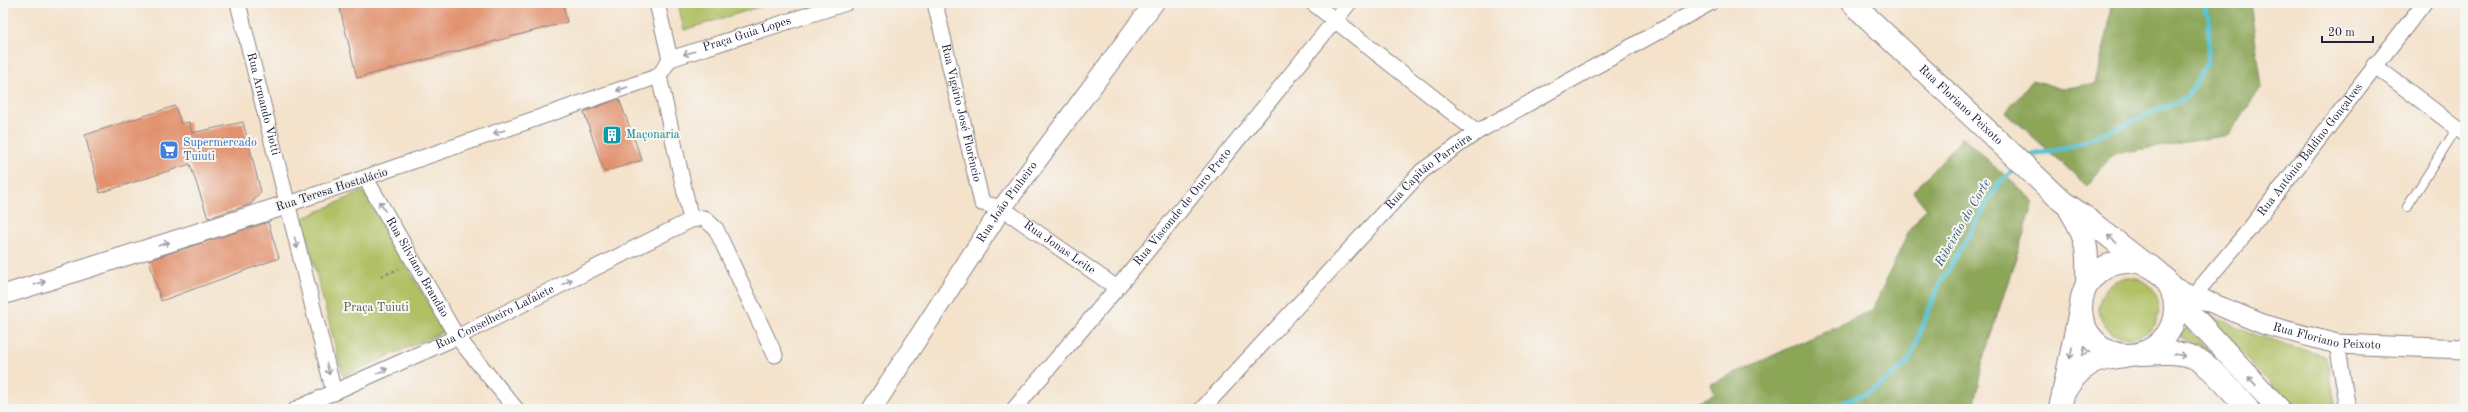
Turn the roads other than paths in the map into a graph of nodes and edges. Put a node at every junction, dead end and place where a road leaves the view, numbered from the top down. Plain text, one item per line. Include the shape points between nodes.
1 (238, 3) edge
2 (657, 3) edge
3 (846, 3) edge
4 (935, 3) edge
5 (1143, 3) edge
6 (1154, 3) edge
7 (1313, 3) edge
8 (1349, 3) edge
9 (1710, 3) edge
10 (1852, 3) edge
11 (2424, 3) edge
12 (1335, 20) junction
13 (670, 59) junction
14 (2374, 65) junction
15 (659, 76) junction
16 (2461, 131) edge
17 (1477, 132) junction
18 (366, 179) junction
19 (286, 205) junction
20 (2066, 205) junction
21 (2407, 207) dead end
22 (1002, 208) junction
23 (690, 220) junction
24 (2143, 263) junction
25 (1116, 288) junction
26 (2084, 293) junction
27 (3, 295) edge
28 (2178, 301) junction
29 (457, 337) junction
30 (2337, 344) junction
31 (2465, 349) edge
32 (775, 355) dead end
33 (2134, 355) junction
34 (334, 393) junction
35 (2062, 401) edge
36 (296, 409) edge
37 (516, 409) edge
38 (872, 409) edge
39 (1014, 409) edge
40 (1202, 409) edge
41 (2248, 409) edge
42 (2279, 409) edge
43 (2348, 409) edge

1 - 19 street, Rua Armando Viotti
2 - 13 street
3 -> 13 street, Praça Guia Lopes
4 - 22 street, Rua Vigário José Florêncio via 982,203
5 - 6 street
6 - 22 street, Rua João Pinheiro
7 - 12 street
8 - 12 street, Rua Visconde de Ouro Preto
9 - 17 street, Rua Capitão Parreira
10 - 20 main road, Rua Floriano Peixoto
11 - 14 street, Rua Antônio Baldino Gonçalves
12 - 17 street
12 - 25 street, Rua Visconde de Ouro Preto
13 - 15 street
14 - 16 street
14 - 28 street, Rua Antônio Baldino Gonçalves via 2248,231
15 -> 18 street, Rua Teresa Hostalácio
15 - 23 street
16 - 21 lane
17 - 40 street, Rua Capitão Parreira via 1422,171
18 - 19 street, Rua Teresa Hostalácio
29 -> 18 street, Rua Silviano Brandão
27 -> 19 street, Rua Teresa Hostalácio
19 -> 34 street
24 -> 20 main road, Rua Floriano Peixoto
20 - 26 main road, Rua Floriano Peixoto via 2083,231 2087,251
22 - 25 street, Rua Jonas Leite
22 - 38 street, Rua João Pinheiro
29 -> 23 street, Rua Conselheiro Lafaiete
23 - 32 street via 704,218 716,228
24 - 26 main road via 2127,261 2111,264 2097,272
24 - 28 main road via 2156,270
25 - 39 street, Rua Visconde de Ouro Preto
26 - 33 main road via 2082,317 2087,332 2098,345 2112,353
26 -> 35 main road
28 - 30 street, Rua Floriano Peixoto
28 - 33 main road via 2166,337 2155,348
42 -> 28 main road
34 -> 29 street, Rua Conselheiro Lafaiete
29 - 37 street, Rua Silviano Brandão
30 - 31 street, Rua Floriano Peixoto
30 - 43 street
33 - 35 main road via 2105,358 2084,368 2075,374
33 -> 41 main road via 2171,353 2196,358
34 - 36 street, Rua Conselheiro Lafaiete

